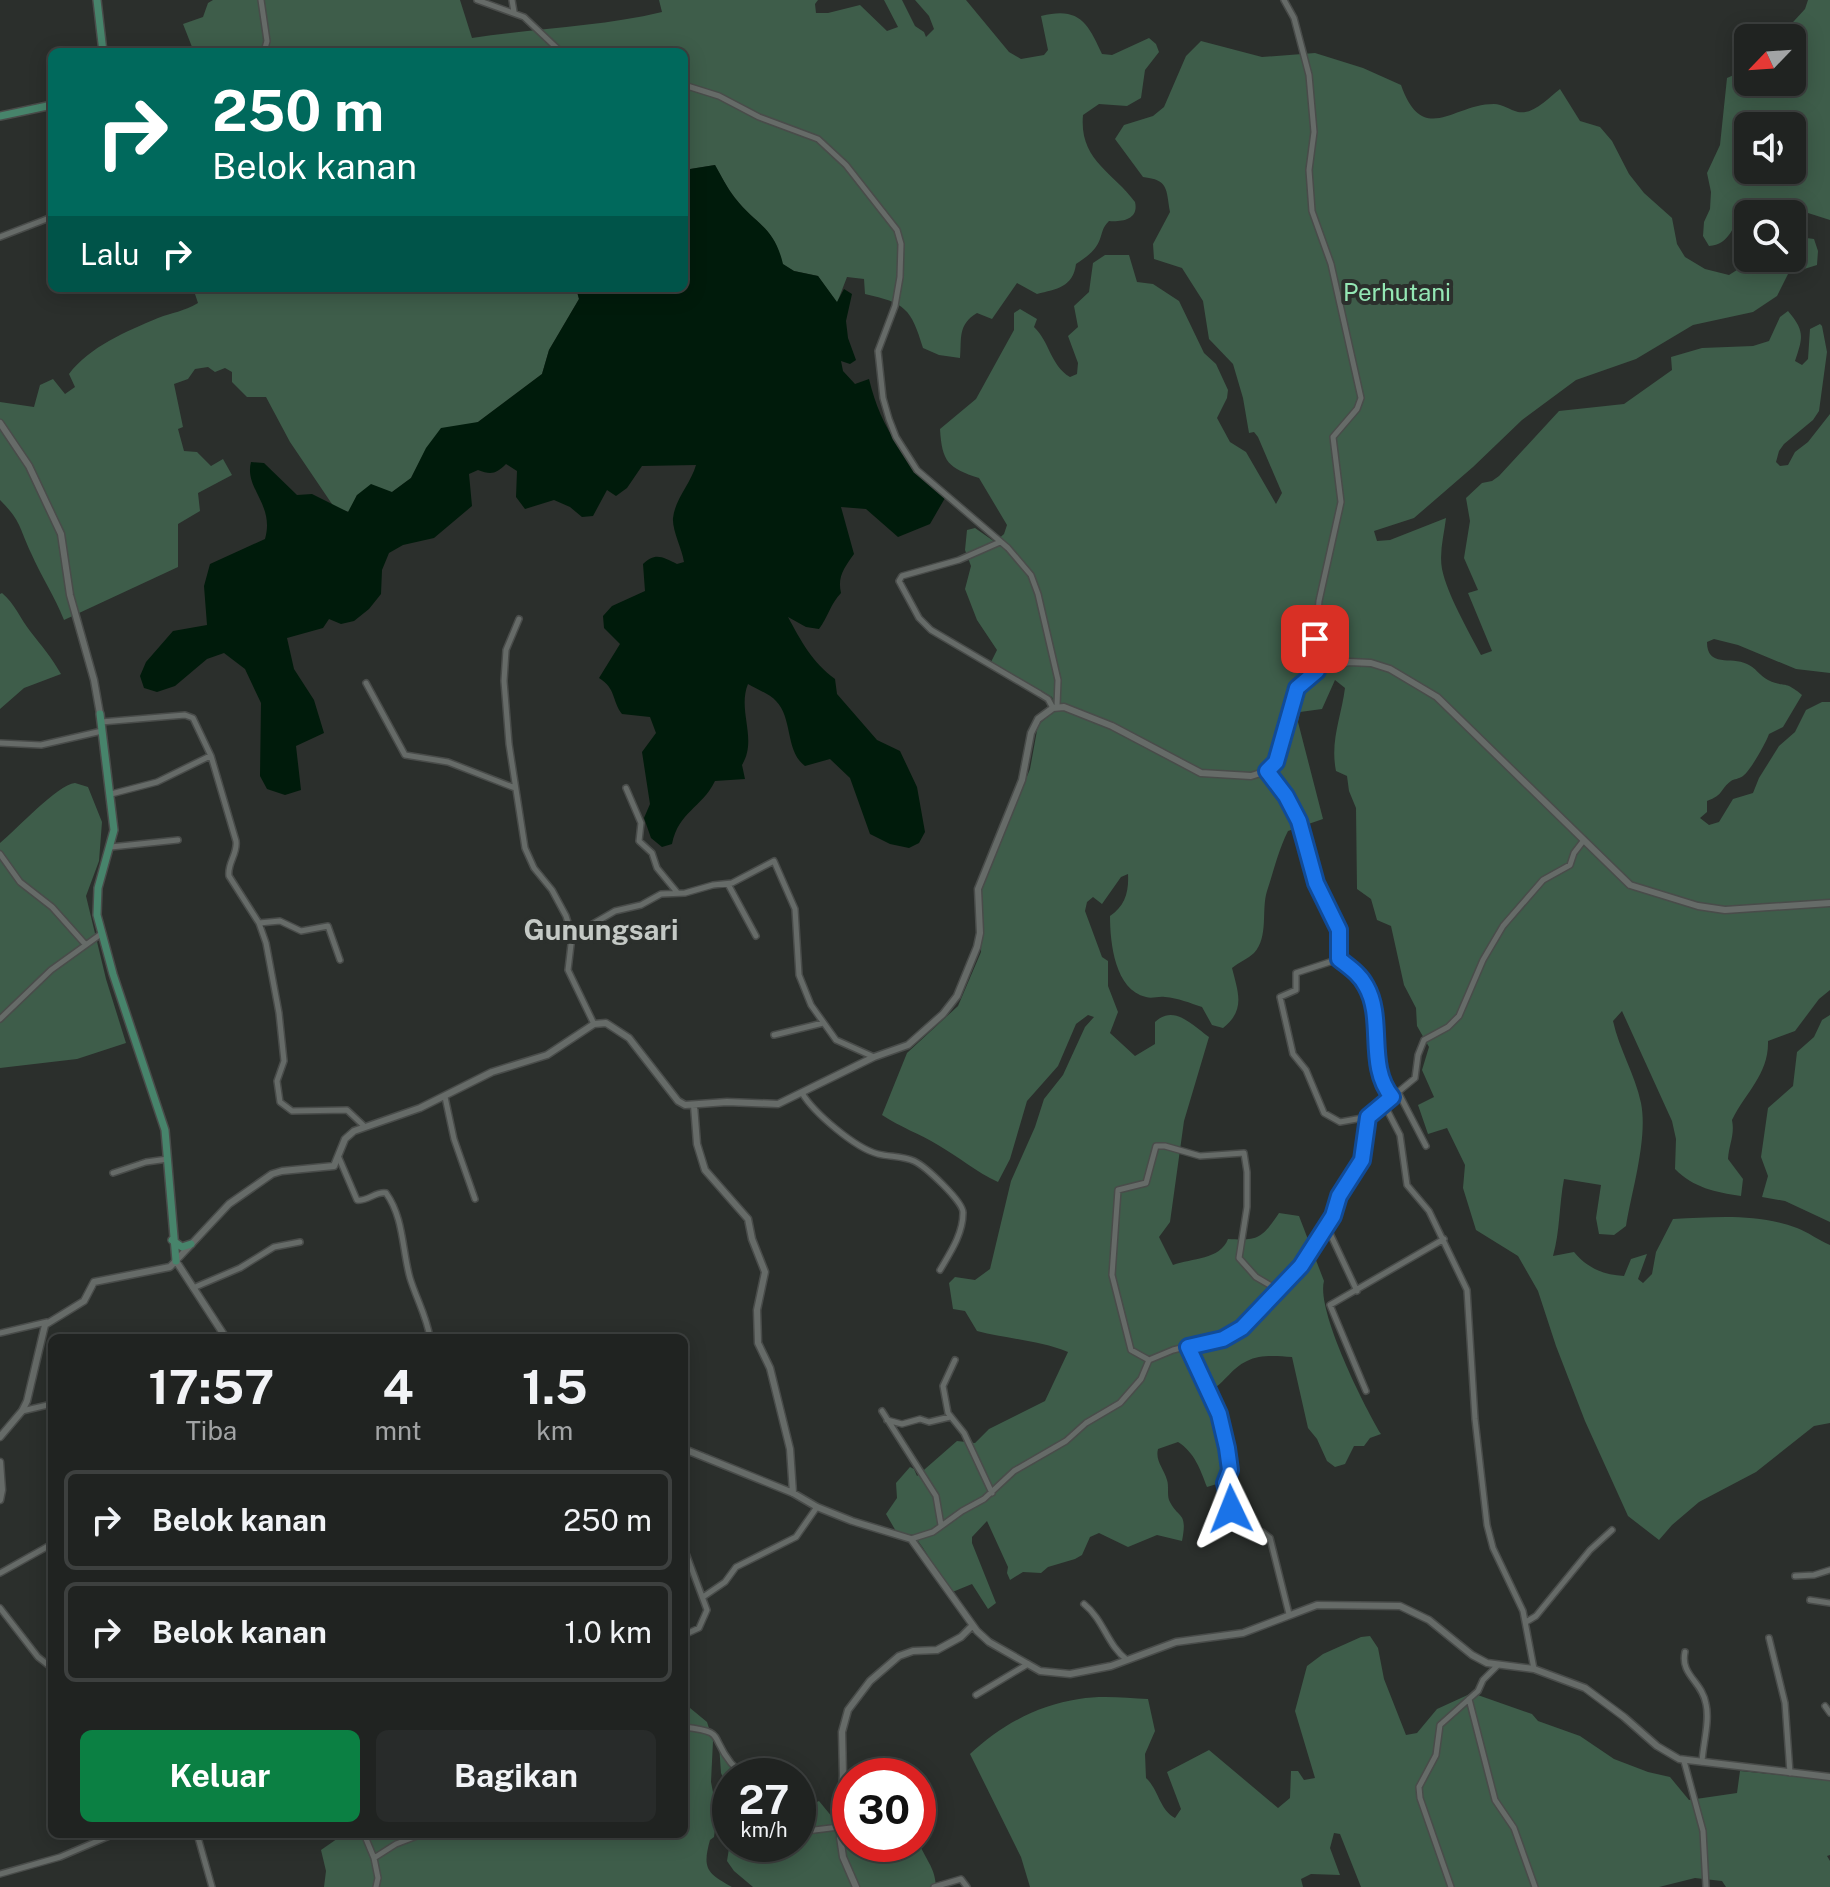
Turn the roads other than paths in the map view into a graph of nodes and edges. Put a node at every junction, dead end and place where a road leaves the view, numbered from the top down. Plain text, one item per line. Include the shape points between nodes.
1 (97, 0) edge
2 (261, 0) edge
3 (477, 0) edge
4 (512, 0) edge
5 (1284, 0) edge
6 (514, 12) junction
7 (103, 48) edge
8 (265, 48) edge
9 (557, 48) edge
10 (688, 86) edge
11 (48, 106) edge
12 (1, 113) edge
13 (48, 219) edge
14 (0, 237) edge
15 (0, 423) edge
16 (1001, 542) junction
17 (519, 619) dead end
18 (1317, 671) junction
19 (366, 683) dead end
20 (1055, 707) junction
21 (101, 722) junction
22 (0, 743) edge
23 (211, 756) junction
24 (1267, 771) junction
25 (515, 788) junction
26 (626, 788) dead end
27 (111, 794) junction
28 (1585, 839) junction
29 (178, 840) dead end
30 (111, 847) junction
31 (0, 854) edge
32 (728, 884) junction
33 (677, 892) junction
34 (1830, 903) edge
35 (259, 923) junction
36 (101, 934) junction
37 (572, 936) junction
38 (756, 936) dead end
39 (85, 944) junction
40 (1339, 959) junction
41 (340, 960) dead end
42 (0, 1019) edge
43 (824, 1022) junction
44 (594, 1024) junction
45 (774, 1035) dead end
46 (874, 1057) junction
47 (1398, 1092) junction
48 (802, 1093) junction
49 (445, 1097) junction
50 (1392, 1097) junction
51 (1384, 1104) junction
52 (694, 1105) junction
53 (1368, 1117) junction
54 (364, 1126) junction
55 (1426, 1146) dead end
56 (339, 1158) junction
57 (168, 1159) junction
58 (113, 1173) dead end
59 (475, 1199) dead end
60 (1327, 1227) junction
61 (1444, 1239) junction
62 (172, 1240) junction
63 (300, 1242) dead end
64 (191, 1244) junction
65 (176, 1261) junction
66 (940, 1270) dead end
67 (193, 1288) junction
68 (1278, 1290) junction
69 (1357, 1291) junction
70 (47, 1322) junction
71 (0, 1333) edge
72 (223, 1334) edge
73 (429, 1334) edge
74 (1188, 1347) junction
75 (955, 1360) dead end
76 (1149, 1360) junction
77 (1366, 1391) dead end
78 (48, 1405) edge
79 (22, 1411) junction
80 (882, 1411) dead end
81 (950, 1417) junction
82 (887, 1420) junction
83 (0, 1437) edge
84 (688, 1451) edge
85 (0, 1462) edge
86 (793, 1493) junction
87 (992, 1493) junction
88 (0, 1500) edge
89 (817, 1507) junction
90 (941, 1525) junction
91 (1612, 1530) dead end
92 (916, 1540) junction
93 (48, 1546) edge
94 (688, 1558) edge
95 (1830, 1570) edge
96 (0, 1573) edge
97 (1795, 1576) dead end
98 (703, 1597) junction
99 (1810, 1600) dead end
100 (1830, 1603) edge
101 (1084, 1604) dead end
102 (0, 1608) edge
103 (1289, 1614) junction
104 (1526, 1622) junction
105 (972, 1626) junction
106 (688, 1633) edge
107 (1769, 1638) dead end
108 (1685, 1652) dead end
109 (1127, 1660) junction
110 (1028, 1664) junction
111 (48, 1665) edge
112 (1497, 1666) junction
113 (1534, 1669) junction
114 (976, 1695) dead end
115 (1469, 1698) junction
116 (1825, 1706) dead end
117 (1830, 1713) edge
118 (688, 1728) edge
119 (728, 1758) edge
120 (843, 1758) edge
121 (1684, 1761) junction
122 (1702, 1763) junction
123 (1790, 1774) junction
124 (1830, 1777) edge
125 (105, 1838) edge
126 (198, 1838) edge
127 (366, 1838) edge
128 (412, 1838) edge
129 (374, 1858) junction
130 (845, 1862) edge
131 (0, 1874) edge
132 (212, 1887) edge
133 (376, 1887) edge
134 (856, 1887) edge
135 (934, 1887) edge
136 (967, 1887) edge
137 (1451, 1887) edge
138 (1535, 1887) edge
139 (1706, 1887) edge

1 - 7 main road
2 - 8 street
3 - 6 street
4 - 6 street
5 - 18 street via 1309,75 1314,132 1311,206 1361,398 1333,437 1341,502 1319,601
6 - 9 street
10 - 16 street via 818,139 892,222 900,237 902,264 895,306 879,345 886,411 917,470
11 - 12 main road
13 - 14 street
15 - 21 street via 29,466 61,534
16 - 20 street via 1034,582 1058,680
16 - 20 street via 899,581 931,630
17 - 25 street via 506,650 504,681
18 - 24 street via 1297,688 1276,762
18 - 28 street via 1363,661 1429,691
19 - 25 street via 405,755 448,762
20 - 24 street via 1112,726 1201,773 1251,776
20 - 46 street via 1034,725 1022,780 982,874 978,942 957,996 908,1045
21 - 22 street via 41,745
21 - 23 street via 189,715
21 - 27 main road
23 - 27 street via 157,782
23 - 35 street via 236,841 229,876
24 - 40 street via 1299,821 1316,883 1339,930
25 - 37 street via 530,861 561,904
26 - 33 street via 641,823 639,841
27 - 30 main road
28 - 34 street via 1630,885 1698,906 1730,910
28 - 47 street via 1570,865 1543,880 1503,926 1461,1012 1448,1027 1424,1040 1415,1078
29 - 30 street
30 - 36 main road via 96,901
31 - 39 street via 20,882
32 - 33 street
32 - 38 street
32 - 43 street via 776,863 795,909 802,982
33 - 37 street via 615,911
35 - 41 street via 280,921 301,931 328,926
35 - 54 street via 279,1013 284,1061 277,1081 280,1102 292,1111 347,1110
36 - 39 street
36 - 57 main road via 162,1120
37 - 44 street via 568,970
39 - 42 street
40 - 50 street via 1357,973 1370,994 1381,1080
40 - 53 street via 1296,973 1296,990 1280,997 1293,1054 1306,1070 1324,1113 1340,1122
43 - 45 street
43 - 46 street via 836,1040
44 - 49 street via 557,1050 492,1072
44 - 52 street via 606,1023 629,1038 681,1104
46 - 48 street
47 - 50 street
47 - 55 street
48 - 52 street via 773,1105
48 - 66 street via 855,1142 875,1154 915,1161 960,1202 961,1229
49 - 54 street
49 - 59 street
50 - 51 street
51 - 53 street
51 - 61 street via 1400,1135 1407,1185
52 - 86 street via 705,1170 748,1219 765,1272 758,1343 770,1368 790,1449
53 - 60 street via 1362,1160
54 - 56 street via 348,1135
56 - 64 street via 330,1167 272,1174 229,1204
56 - 73 street via 357,1200 381,1192 391,1199
57 - 58 street
57 - 62 main road
60 - 68 street
60 - 69 street
61 - 69 street
61 - 104 street via 1469,1300 1475,1419 1490,1538
62 - 64 main road via 182,1247
62 - 65 main road
63 - 67 street via 274,1247
64 - 65 street
65 - 67 street
65 - 70 street via 165,1269 94,1282 84,1301
67 - 72 street
68 - 74 street via 1233,1335
68 - 76 street via 1239,1258 1247,1207 1244,1153 1200,1156 1156,1146 1146,1183 1117,1192 1111,1265 1131,1350
69 - 77 street via 1329,1308
70 - 71 street
70 - 79 street
74 - 76 street
74 - 103 street via 1224,1433 1233,1525 1270,1538
75 - 81 street via 943,1386
76 - 87 street via 1120,1403 1014,1471
78 - 79 street
79 - 83 street
80 - 82 street
81 - 82 street via 902,1424
81 - 87 street via 964,1433
82 - 90 street via 936,1496
84 - 86 street
85 - 88 street
86 - 89 street
87 - 90 street
89 - 92 street
89 - 98 street via 796,1537 736,1567
90 - 92 street
91 - 104 street
92 - 105 street
93 - 96 street
94 - 98 street
95 - 97 street
98 - 106 street via 704,1620
99 - 100 street
101 - 109 street
102 - 111 street
103 - 109 street via 1243,1633 1176,1642
103 - 112 street via 1317,1605 1400,1606
104 - 113 street
105 - 110 street
105 - 120 street via 937,1650 903,1654 874,1678 851,1704 842,1732
107 - 123 street via 1785,1703
108 - 122 street via 1685,1670 1707,1706
109 - 110 street via 1070,1674 1047,1673
110 - 114 street
112 - 113 street
112 - 115 street
113 - 121 street via 1593,1692 1657,1746
115 - 137 street via 1440,1725 1434,1761 1419,1787
115 - 138 street via 1495,1800 1514,1828
116 - 117 street
118 - 119 street via 716,1736
121 - 122 street
121 - 139 street via 1703,1831
122 - 123 street
123 - 124 street
125 - 131 street
126 - 132 street
127 - 129 street
128 - 129 street
129 - 133 street
130 - 134 street
135 - 136 street via 961,1879

